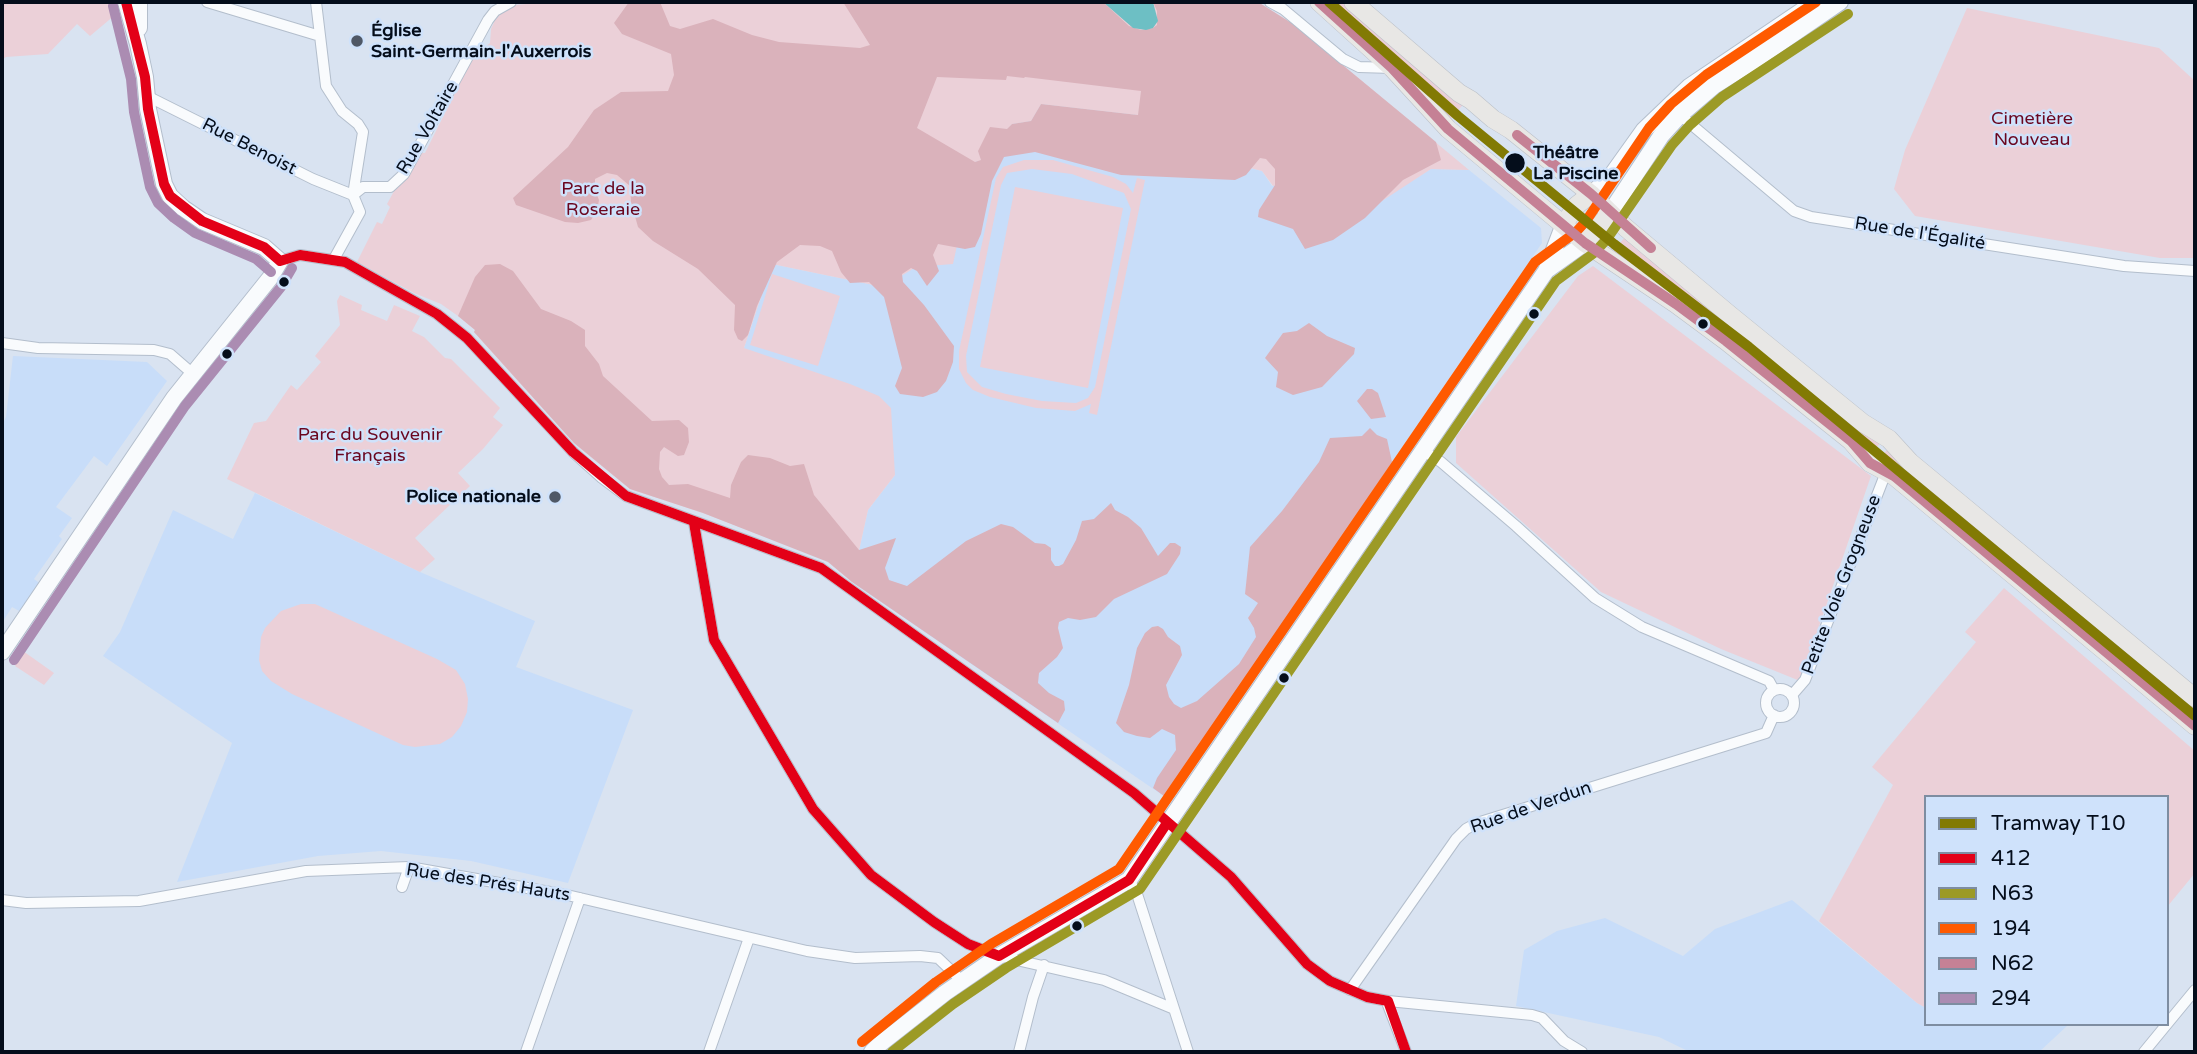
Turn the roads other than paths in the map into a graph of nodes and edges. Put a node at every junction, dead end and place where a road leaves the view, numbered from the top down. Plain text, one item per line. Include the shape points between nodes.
1 (126, 2) edge
2 (139, 2) edge
3 (207, 2) edge
4 (510, 2) edge
5 (1270, 2) edge
6 (1319, 2) edge
7 (1353, 2) edge
8 (1815, 2) edge
9 (1840, 2) edge
10 (317, 3) edge
11 (320, 36) junction
12 (138, 44) junction
13 (1392, 68) junction
14 (146, 96) junction
15 (1680, 115) junction
16 (1591, 194) junction
17 (353, 195) junction
18 (1610, 213) junction
19 (1564, 224) junction
20 (1585, 243) junction
21 (334, 259) junction
22 (280, 261) junction
23 (1546, 271) junction
24 (2195, 271) edge
25 (2, 343) edge
26 (192, 374) junction
27 (1422, 450) junction
28 (1888, 473) junction
29 (694, 523) junction
30 (2, 652) edge
31 (1774, 690) junction
32 (1793, 695) junction
33 (2195, 698) edge
34 (1774, 715) junction
35 (2195, 726) edge
36 (1167, 822) junction
37 (409, 867) junction
38 (1129, 880) junction
39 (402, 887) dead end
40 (580, 898) junction
41 (2, 900) edge
42 (749, 938) junction
43 (999, 956) junction
44 (1044, 965) junction
45 (962, 981) junction
46 (1350, 990) junction
47 (2195, 990) edge
48 (1388, 1001) junction
49 (1174, 1009) junction
50 (2169, 1022) edge
51 (2165, 1026) edge
52 (526, 1052) edge
53 (709, 1052) edge
54 (872, 1052) edge
55 (1019, 1052) edge
56 (1188, 1052) edge
57 (1406, 1052) edge
58 (1582, 1052) edge
59 (2144, 1052) edge

1 - 12 main road
2 - 12 main road
3 - 11 street
4 - 17 street, Rue Voltaire via 488,20 404,174 390,187 363,187
5 - 13 street via 1351,63
6 - 13 main road
7 - 16 main road via 1459,93
8 - 16 main road via 1689,87 1644,130 1609,179
9 - 15 main road via 1714,86
10 - 11 street
11 - 17 street via 326,86 363,132
12 - 14 main road
13 - 19 main road via 1448,129
14 - 17 street, Rue Benoist
14 - 22 main road via 170,196 202,221 264,247
15 - 18 main road
15 - 24 street, Rue de l'Égalité via 1794,211 2124,266
16 - 18 main road
16 - 19 main road
17 - 21 street via 360,212
18 - 20 main road
18 - 33 main road via 1863,423 1889,439 1910,462
19 - 20 main road
19 - 23 main road
20 - 23 main road
20 - 28 main road via 1726,341 1851,441 1870,463
21 - 22 street via 300,255
21 - 29 street via 438,314 467,338 573,452 626,496
22 - 26 main road
23 - 27 main road
25 - 26 street via 155,350 170,354
26 - 30 main road
27 - 31 street via 1479,494 1595,598 1642,626 1769,681
27 - 36 main road
28 - 32 street, Petite Voie Grogneuse via 1805,680
28 - 35 main road
29 - 36 street via 821,568 1134,793
29 - 43 street via 714,640 813,808 871,875 968,944
31 - 32 street
31 - 34 street via 1767,705
32 - 34 street, Rue de Verdun via 1791,712
34 - 46 street, Rue de Verdun via 1766,733 1466,829
36 - 38 main road
36 - 46 street via 1231,877 1307,964
37 - 39 street
37 - 40 street, Rue des Prés Hauts
37 - 41 street, Rue des Prés Hauts via 306,871 139,901 26,904
38 - 43 main road
38 - 49 street
40 - 42 street, Rue des Prés Hauts
40 - 52 street
42 - 45 street, Rue des Prés Hauts via 855,958 938,958
42 - 53 street
43 - 44 street
43 - 45 main road
44 - 49 street via 1104,979
44 - 55 street
45 - 54 main road
46 - 48 street
47 - 50 street
48 - 57 street
48 - 58 street via 1532,1015 1542,1018
49 - 56 street
51 - 59 street

